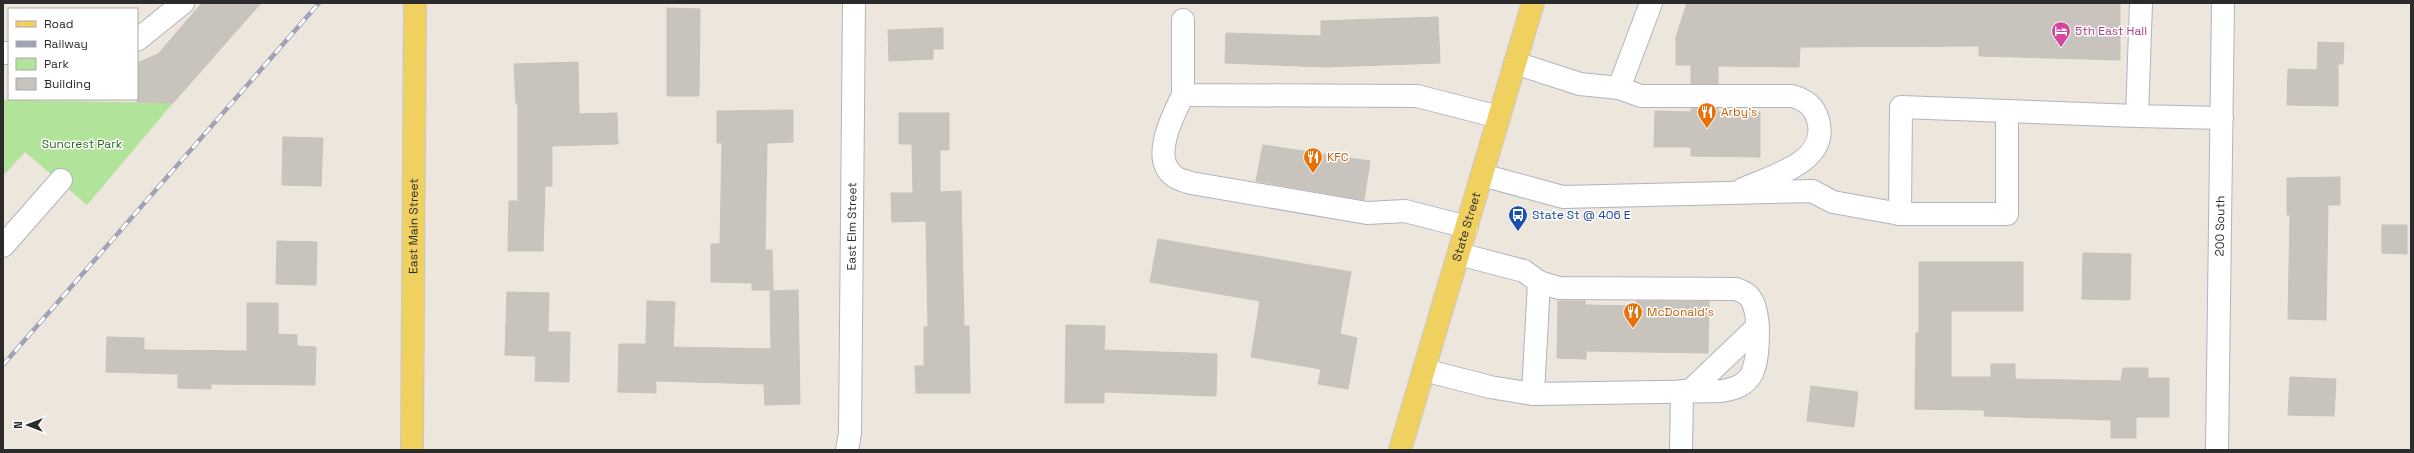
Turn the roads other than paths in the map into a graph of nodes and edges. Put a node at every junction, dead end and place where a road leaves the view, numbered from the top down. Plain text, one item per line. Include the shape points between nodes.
1 (183, 3) edge
2 (415, 3) edge
3 (854, 3) edge
4 (1533, 3) edge
5 (1651, 3) edge
6 (2141, 3) edge
7 (2223, 3) edge
8 (1183, 20) dead end
9 (138, 39) edge
10 (1515, 63) junction
11 (1619, 88) junction
12 (1182, 95) junction
13 (2007, 112) junction
14 (2138, 116) junction
15 (1499, 117) junction
16 (2222, 118) junction
17 (1482, 174) junction
18 (61, 180) dead end
19 (1734, 193) junction
20 (1900, 214) junction
21 (1466, 227) junction
22 (3, 246) edge
23 (1459, 254) junction
24 (1539, 282) junction
25 (1758, 326) junction
26 (1424, 370) junction
27 (1686, 391) junction
28 (1533, 394) junction
29 (412, 450) edge
30 (847, 450) edge
31 (1400, 450) edge
32 (1681, 450) edge
33 (2218, 450) edge

1 - 9 street
2 - 29 main road, East Main Street
3 - 30 street, East Elm Street via 850,433
4 - 10 main road, State Street
5 - 11 street
6 - 14 street
7 - 16 street, 200 South
8 - 12 street
10 - 11 street via 1580,84
10 - 15 main road, State Street
11 - 19 street via 1641,96 1792,96 1808,102 1820,128 1813,153 1799,163
12 - 15 street via 1417,96
12 - 21 street via 1169,125 1163,153 1165,166 1174,177 1191,183 1366,213 1405,211
13 - 14 street
13 - 20 street via 2007,214
13 - 20 street via 1901,107
14 - 16 street
15 - 17 main road, State Street
16 - 33 street, 200 South
17 - 19 street via 1563,197
17 - 21 main road, State Street
18 - 22 street
19 - 20 street via 1812,191 1833,202
21 - 23 main road, State Street
23 - 24 street via 1524,271
23 - 26 main road, State Street
24 - 25 street via 1559,288 1736,288 1751,298
24 - 28 street
25 - 27 street
25 - 27 street via 1754,370 1746,382 1731,389
26 - 28 street via 1490,387
26 - 31 main road, State Street
27 - 28 street
27 - 32 street

